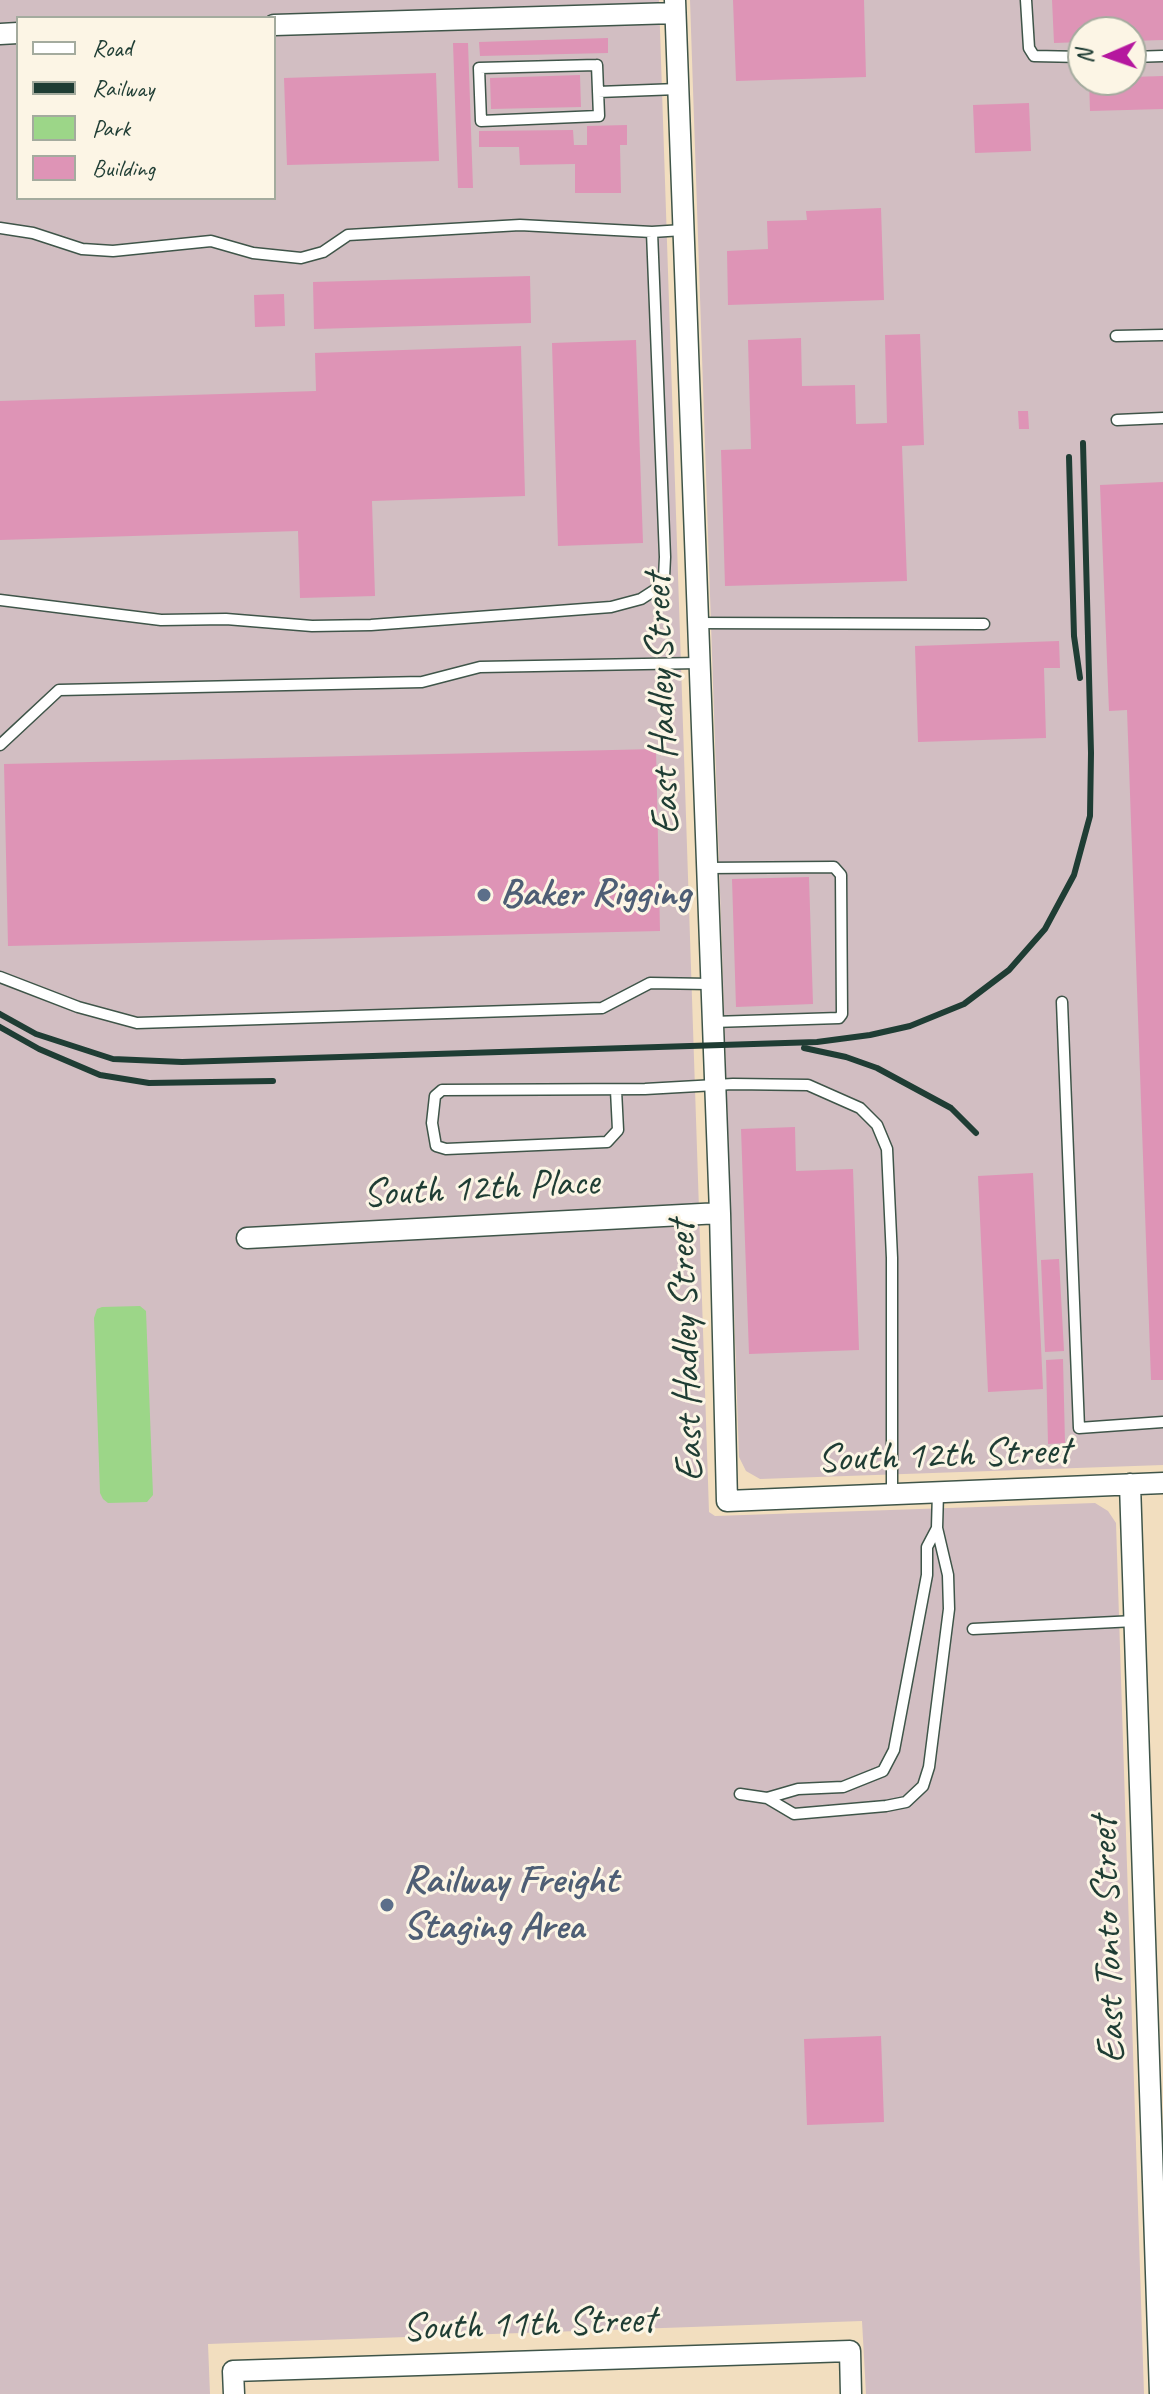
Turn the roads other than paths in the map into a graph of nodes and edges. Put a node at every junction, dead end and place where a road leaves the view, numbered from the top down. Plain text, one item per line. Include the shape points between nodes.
1 (1026, 0) edge
2 (675, 6) edge
3 (276, 25) edge
4 (1067, 57) edge
5 (678, 89) junction
6 (598, 92) junction
7 (0, 228) edge
8 (683, 230) junction
9 (652, 232) junction
10 (1163, 335) edge
11 (1116, 336) dead end
12 (1163, 418) edge
13 (1117, 420) dead end
14 (0, 600) edge
15 (697, 623) junction
16 (984, 624) dead end
17 (698, 663) junction
18 (0, 745) edge
19 (705, 868) junction
20 (0, 977) edge
21 (709, 984) junction
22 (1062, 1002) dead end
23 (711, 1023) junction
24 (713, 1086) junction
25 (616, 1090) junction
26 (720, 1213) junction
27 (247, 1238) dead end
28 (1163, 1422) edge
29 (1163, 1483) edge
30 (1130, 1484) junction
31 (938, 1492) junction
32 (892, 1494) junction
33 (727, 1501) joint
34 (937, 1528) junction
35 (1135, 1621) junction
36 (973, 1629) dead end
37 (740, 1794) dead end
38 (767, 1798) junction
39 (1158, 2153) edge
40 (234, 2394) edge
41 (851, 2394) edge
42 (1160, 2394) edge

1 - 4 lane via 1034,56
2 - 3 street
2 - 5 street, East Hadley Street
5 - 6 lane
5 - 8 street, East Hadley Street
6 - 6 lane via 597,65 479,68 481,121 599,116
7 - 9 lane via 82,249 211,241 301,258 323,252 348,235 520,225
8 - 9 lane
8 - 15 street, East Hadley Street
9 - 14 lane via 665,557 664,578 641,599 611,607 312,626 161,620
10 - 11 lane
12 - 13 lane
15 - 16 lane
15 - 17 street, East Hadley Street
17 - 18 lane via 480,667 422,682 59,690
17 - 19 street, East Hadley Street
19 - 21 street, East Hadley Street
19 - 23 lane via 834,867 841,875 839,1018
20 - 21 lane via 137,1023 602,1008 650,983
21 - 23 street, East Hadley Street
22 - 28 lane via 1079,1428
23 - 24 street, East Hadley Street
24 - 25 lane
24 - 26 street, East Hadley Street
24 - 32 lane via 808,1085 860,1108 877,1125 887,1149 892,1258
25 - 25 lane via 442,1090 435,1096 432,1123 436,1146 607,1142 618,1130
26 - 27 street, South 12th Place
26 - 33 street, East Hadley Street
29 - 30 street, South 12th Street
30 - 31 street, South 12th Street
30 - 35 street, East Tonto Street
31 - 32 street, South 12th Street
31 - 34 lane
32 - 33 street, South 12th Street
34 - 38 lane via 927,1547 927,1575 894,1750 883,1771 843,1787 798,1789
34 - 38 lane via 949,1609 923,1786 906,1802 848,1811 794,1814
35 - 36 lane
35 - 39 street, East Tonto Street
37 - 38 lane
39 - 42 street, East Tonto Street
40 - 41 street, South 11th Street via 233,2371 850,2351

